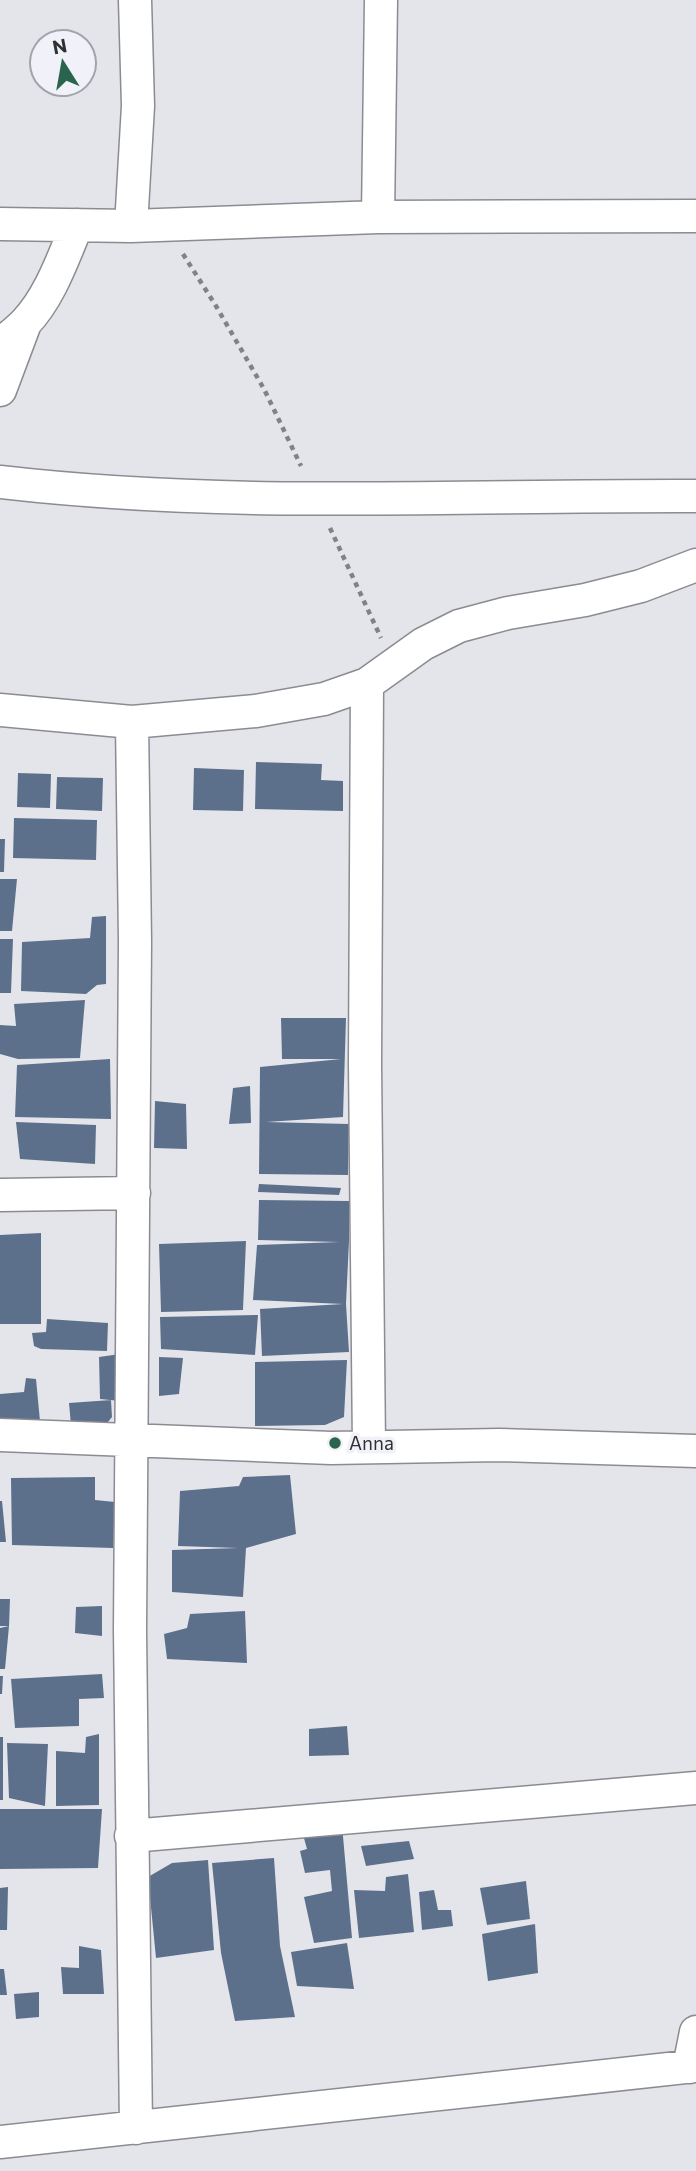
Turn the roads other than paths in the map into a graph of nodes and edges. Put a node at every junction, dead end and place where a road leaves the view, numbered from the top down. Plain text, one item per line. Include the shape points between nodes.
1 (135, 0) edge
2 (380, 0) edge
3 (696, 216) edge
4 (378, 217) junction
5 (0, 224) edge
6 (77, 225) junction
7 (131, 226) junction
8 (26, 322) junction
9 (0, 345) edge
10 (0, 390) edge
11 (0, 482) edge
12 (696, 496) edge
13 (696, 565) edge
14 (367, 684) junction
15 (0, 710) edge
16 (132, 722) junction
17 (134, 1193) junction
18 (0, 1195) edge
19 (0, 1435) edge
20 (131, 1441) junction
21 (369, 1447) junction
22 (696, 1451) edge
23 (696, 1788) edge
24 (131, 1836) junction
25 (696, 2032) edge
26 (693, 2067) edge
27 (136, 2128) junction
28 (0, 2142) edge

1 - 7 street via 138,106
2 - 4 street
3 - 4 street
4 - 7 street
5 - 6 street
6 - 7 street
6 - 8 street via 49,289
8 - 9 street
8 - 10 street
11 - 12 street via 75,491 316,499
13 - 14 street via 630,589 459,626
14 - 16 street via 324,699 256,711
14 - 21 street
15 - 16 street
16 - 17 street
17 - 18 street
17 - 20 street
19 - 20 street
20 - 21 street
20 - 24 street
21 - 22 street via 499,1445
23 - 24 street
24 - 27 street
25 - 26 street
26 - 27 street
27 - 28 street

